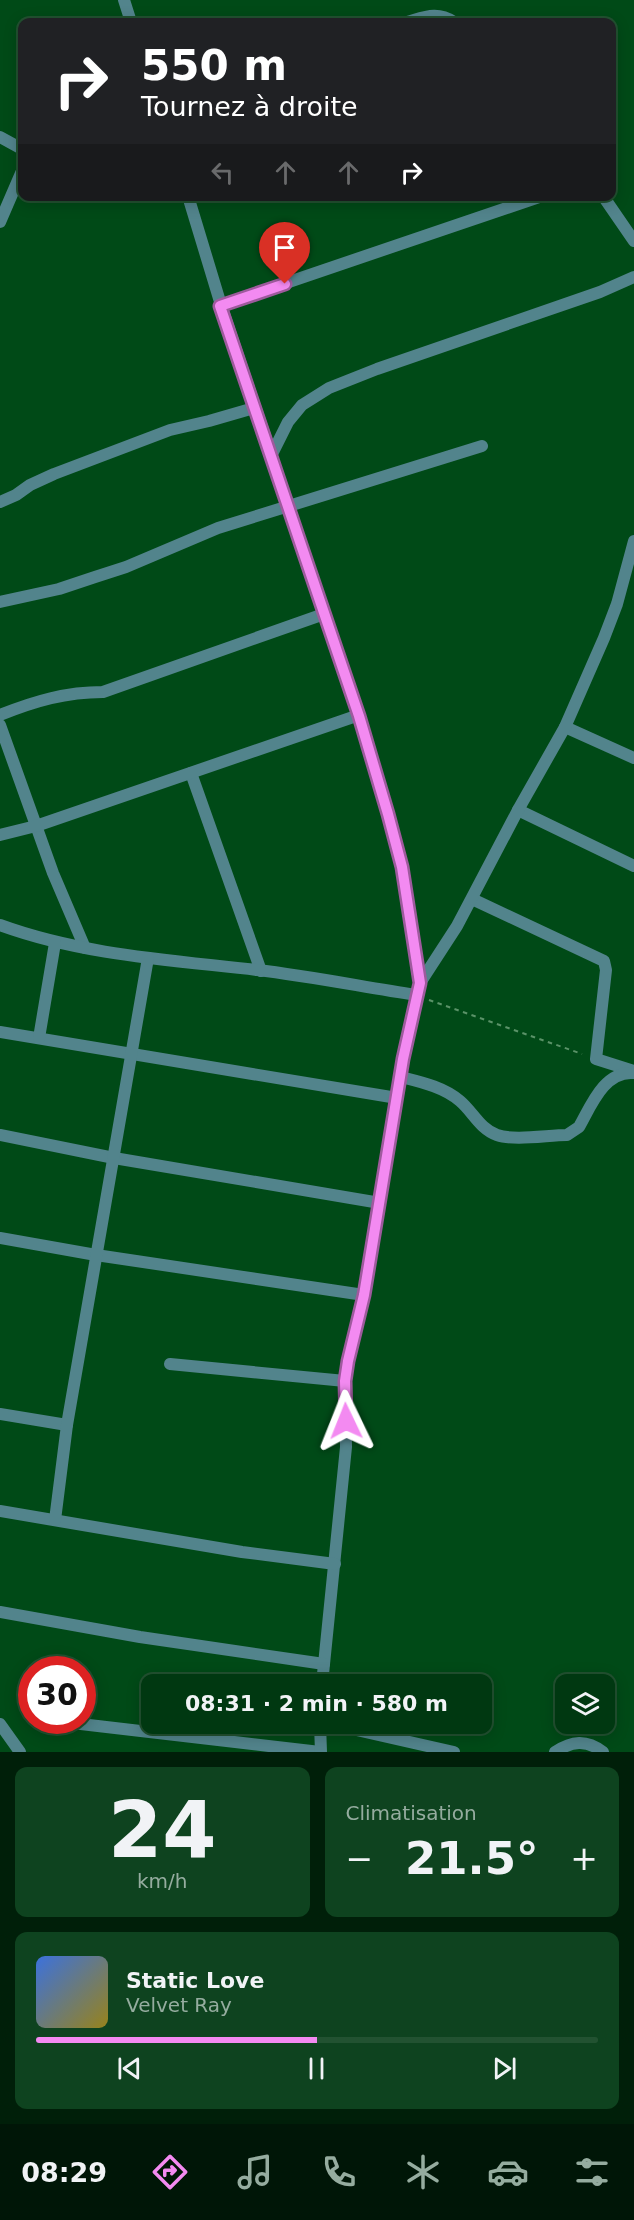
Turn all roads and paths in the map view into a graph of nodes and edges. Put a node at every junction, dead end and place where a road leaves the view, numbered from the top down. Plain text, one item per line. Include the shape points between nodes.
1 (124, 0) edge
2 (130, 18) edge
3 (422, 18) edge
4 (448, 18) edge
5 (0, 137) edge
6 (18, 147) edge
7 (18, 180) edge
8 (189, 201) edge
9 (527, 201) edge
10 (606, 201) edge
11 (0, 222) edge
12 (634, 241) edge
13 (634, 277) edge
14 (220, 306) junction
15 (254, 408) junction
16 (482, 446) dead end
17 (272, 454) junction
18 (0, 502) edge
19 (289, 507) junction
20 (634, 541) edge
21 (0, 602) edge
22 (324, 614) junction
23 (0, 715) edge
24 (359, 716) junction
25 (0, 725) edge
26 (565, 727) junction
27 (634, 758) edge
28 (191, 773) junction
29 (518, 810) junction
30 (36, 826) junction
31 (0, 835) edge
32 (634, 866) edge
33 (472, 899) junction
34 (0, 924) edge
35 (55, 943) junction
36 (85, 948) junction
37 (148, 958) junction
38 (261, 970) junction
39 (420, 983) junction
40 (416, 995) junction
41 (0, 1032) edge
42 (39, 1038) junction
43 (131, 1054) junction
44 (597, 1059) junction
45 (634, 1072) edge
46 (401, 1077) junction
47 (397, 1098) junction
48 (0, 1135) edge
49 (114, 1158) junction
50 (380, 1203) junction
51 (0, 1238) edge
52 (96, 1255) junction
53 (364, 1295) junction
54 (170, 1364) dead end
55 (345, 1381) junction
56 (0, 1414) edge
57 (67, 1425) junction
58 (0, 1511) edge
59 (55, 1520) junction
60 (335, 1564) junction
61 (0, 1612) edge
62 (324, 1665) junction
63 (323, 1674) edge
64 (0, 1724) edge
65 (96, 1726) edge
66 (320, 1734) edge
67 (374, 1734) edge
68 (20, 1752) edge
69 (320, 1752) edge
70 (454, 1752) edge
71 (555, 1752) edge
72 (603, 1752) edge

1 - 2 street
3 - 4 street
5 - 6 street
7 - 11 street
8 - 14 street
9 - 14 street
10 - 12 street
13 - 17 street via 329,388 302,405 288,422
14 - 15 street
15 - 17 street
15 - 18 street via 170,430 54,474
16 - 19 street
17 - 19 street
19 - 21 street via 218,528 126,567
19 - 22 street
20 - 26 street via 604,638
22 - 23 street via 124,686 57,696
22 - 24 street
24 - 28 street
24 - 39 street via 402,867
25 - 30 street
26 - 27 street
26 - 29 street
28 - 30 street
28 - 38 street
29 - 32 street
29 - 33 street
30 - 31 street
30 - 36 street
33 - 39 street
33 - 44 street via 604,961
34 - 35 street
35 - 36 street
35 - 42 street
36 - 37 street
37 - 38 street
37 - 43 street
38 - 40 street
39 - 40 street
40 - 44 path
40 - 46 street
41 - 42 street
42 - 43 street
43 - 47 street
43 - 49 street
44 - 45 street
45 - 46 street via 619,1074 604,1086 579,1127 567,1135 500,1136 488,1131 452,1095
46 - 47 street
47 - 50 street
48 - 49 street
49 - 50 street
49 - 52 street
50 - 53 street
51 - 52 street
52 - 53 street
52 - 57 street
53 - 55 street
54 - 55 street
55 - 60 street via 346,1447
56 - 57 street
57 - 59 street
58 - 59 street
59 - 60 street
60 - 62 street
61 - 62 street
62 - 63 street
64 - 68 street
65 - 69 street
66 - 69 street
67 - 70 street
71 - 72 street via 567,1744 582,1742 594,1744

